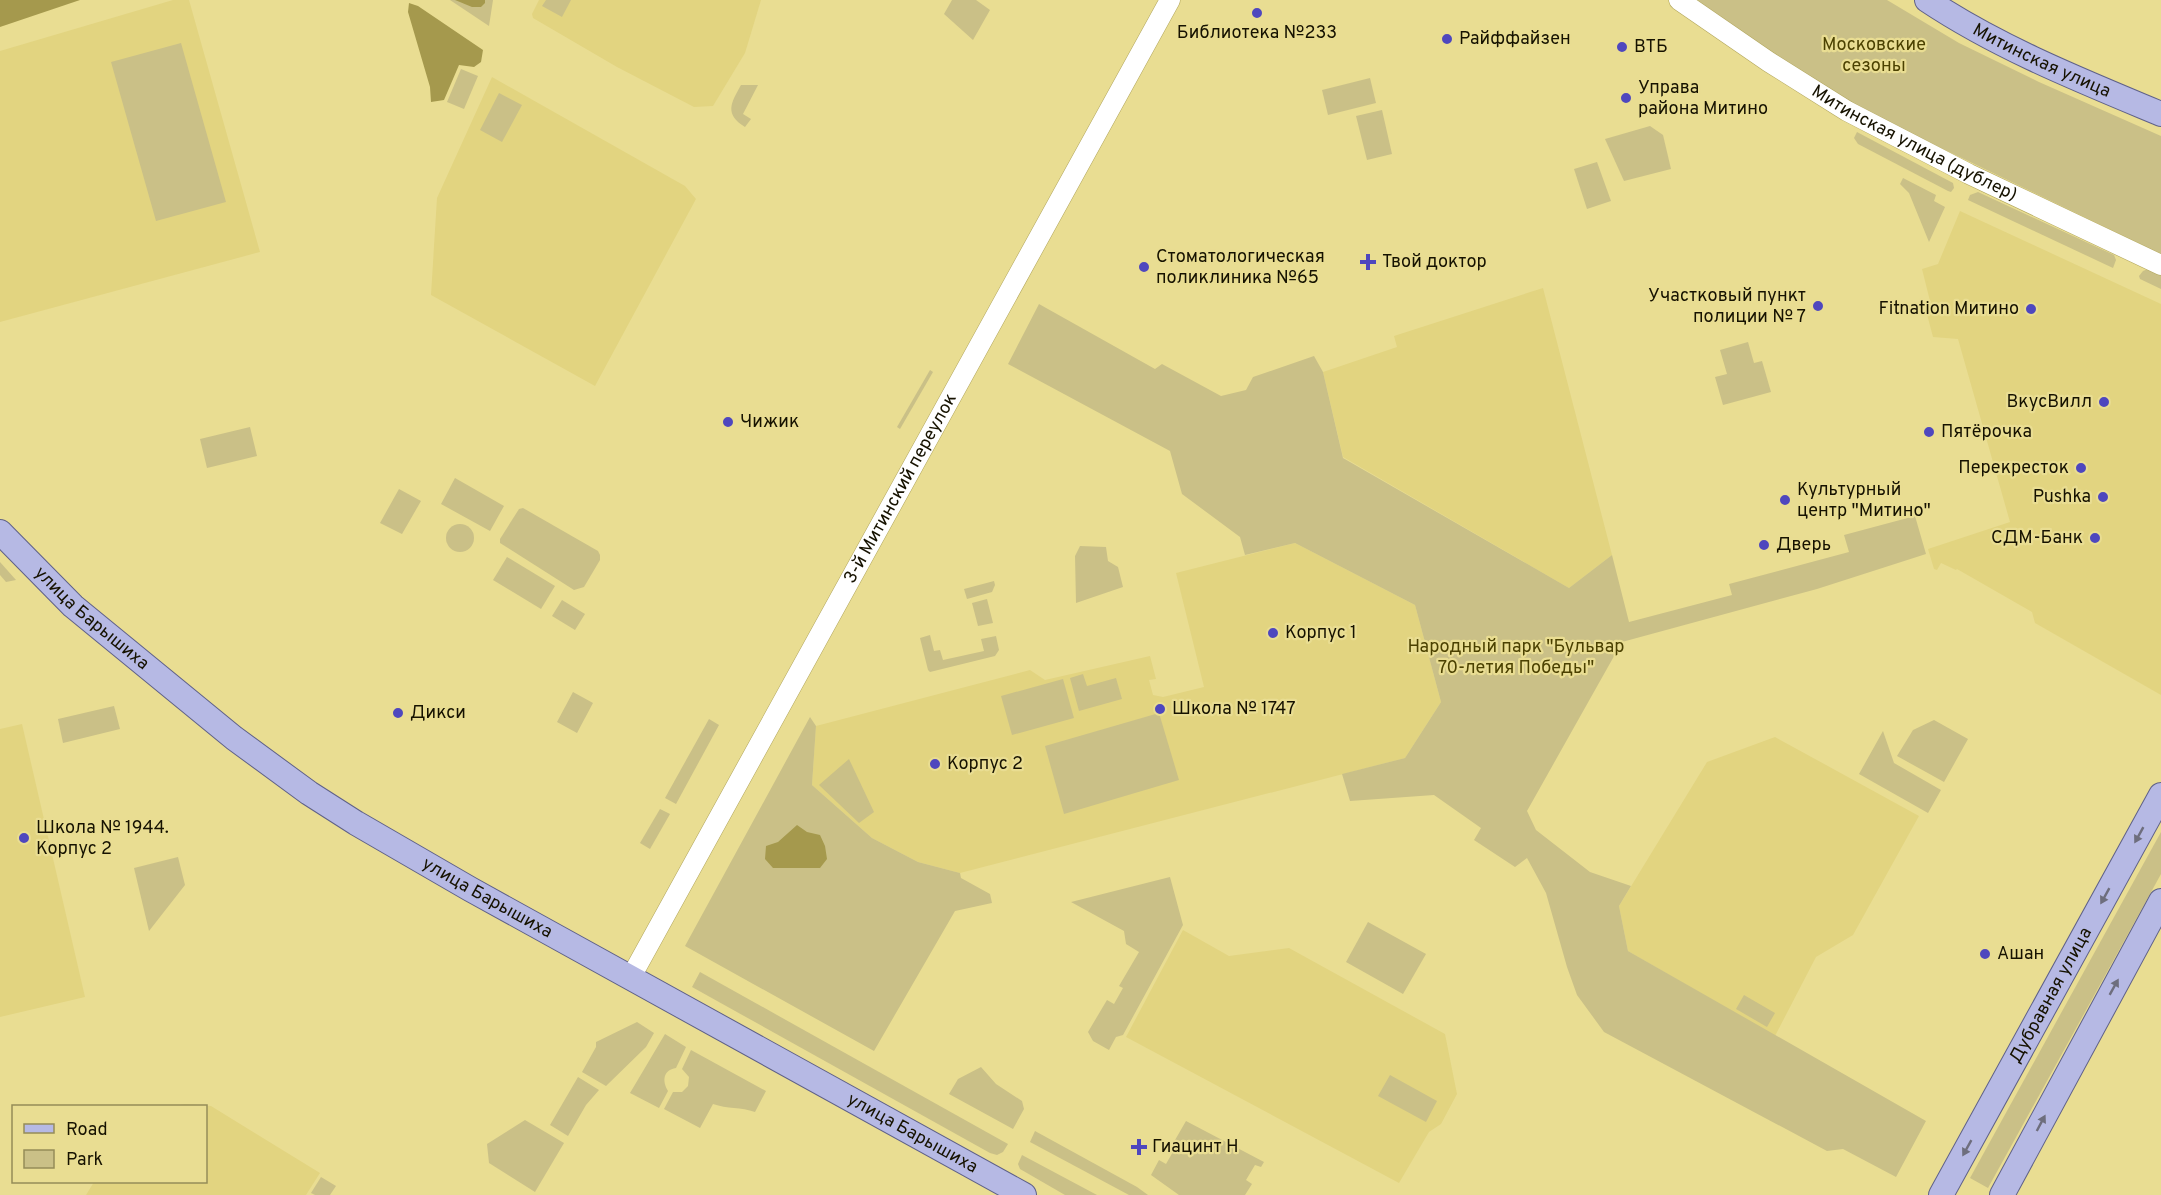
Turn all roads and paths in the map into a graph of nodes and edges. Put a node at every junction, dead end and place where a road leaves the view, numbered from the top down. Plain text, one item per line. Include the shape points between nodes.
1 (1170, 0) edge
2 (1679, 0) edge
3 (1927, 0) edge
4 (2161, 114) edge
5 (2161, 265) edge
6 (0, 532) edge
7 (2161, 795) edge
8 (2161, 901) edge
9 (632, 977) junction
10 (1024, 1195) edge
11 (1941, 1195) edge
12 (2002, 1195) edge

1 - 9 street, 3-й Митинский переулок
2 - 5 street, Митинская улица (дублер) via 1847,111
3 - 4 main road, Митинская улица via 2014,49
6 - 9 main road, улица Барышиха via 90,621 208,718 309,793 398,848
7 -> 11 main road, Дубравная улица
12 -> 8 main road
9 - 10 main road, улица Барышиха

